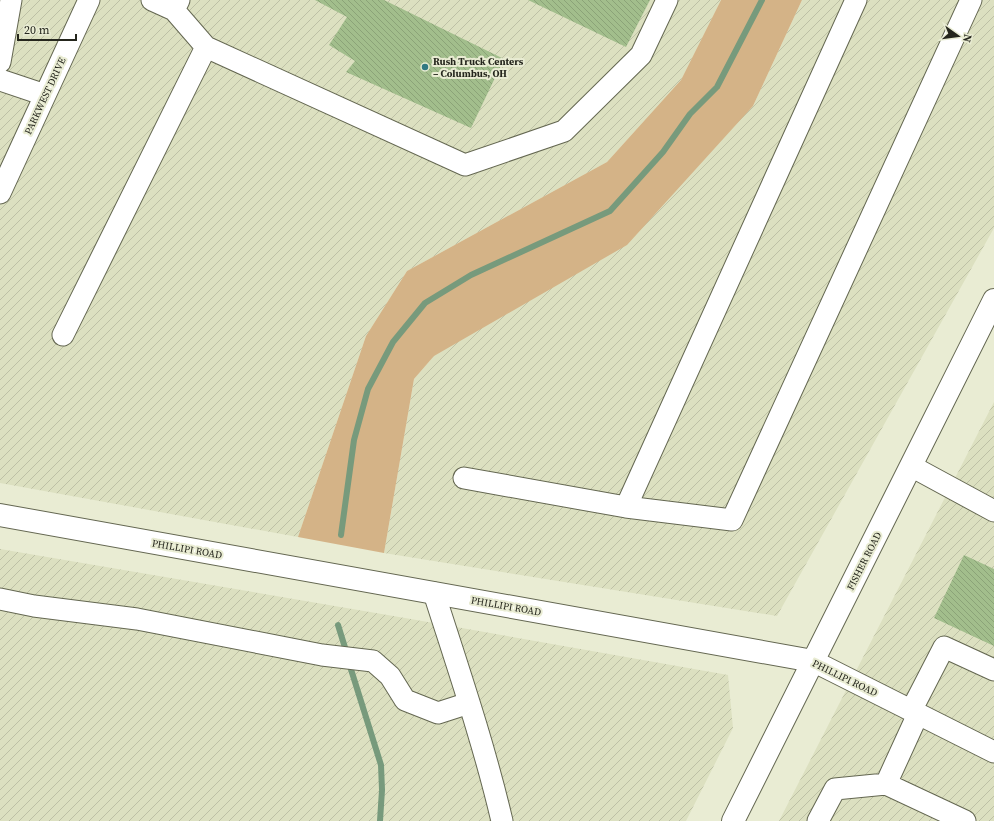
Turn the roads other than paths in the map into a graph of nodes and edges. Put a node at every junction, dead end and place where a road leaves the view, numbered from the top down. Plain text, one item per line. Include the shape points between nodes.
1 (11, 0) edge
2 (89, 0) edge
3 (152, 0) edge
4 (667, 0) edge
5 (856, 0) edge
6 (971, 0) edge
7 (177, 5) edge
8 (206, 47) junction
9 (0, 62) edge
10 (0, 80) edge
11 (45, 95) junction
12 (0, 193) edge
13 (992, 311) edge
14 (63, 335) dead end
15 (911, 466) junction
16 (464, 478) dead end
17 (626, 507) junction
18 (994, 511) edge
19 (0, 515) edge
20 (434, 593) junction
21 (0, 599) edge
22 (813, 661) junction
23 (994, 670) edge
24 (469, 703) junction
25 (914, 712) junction
26 (994, 752) edge
27 (886, 784) junction
28 (502, 821) edge
29 (733, 821) edge
30 (818, 821) edge
31 (965, 821) edge

1 - 9 street
2 - 11 street, PARKWEST DRIVE
3 - 7 street
4 - 8 street via 640,55 564,130 465,165
5 - 17 street
6 - 17 street via 732,520
7 - 8 street
8 - 14 street
10 - 11 street
11 - 12 street, PARKWEST DRIVE
13 - 15 main road, FISHER ROAD
15 - 18 street
15 - 22 main road, FISHER ROAD
16 - 17 street
19 - 20 main road, PHILLIPI ROAD
20 - 22 main road, PHILLIPI ROAD
20 - 24 street
21 - 24 street via 34,606 137,619 322,655 373,661 390,676 405,700 438,713
22 - 25 street, PHILLIPI ROAD
22 - 29 main road, FISHER ROAD
23 - 25 street via 944,647
24 - 28 street
25 - 26 street, PHILLIPI ROAD
25 - 27 street
27 - 30 street via 835,789
27 - 31 street

